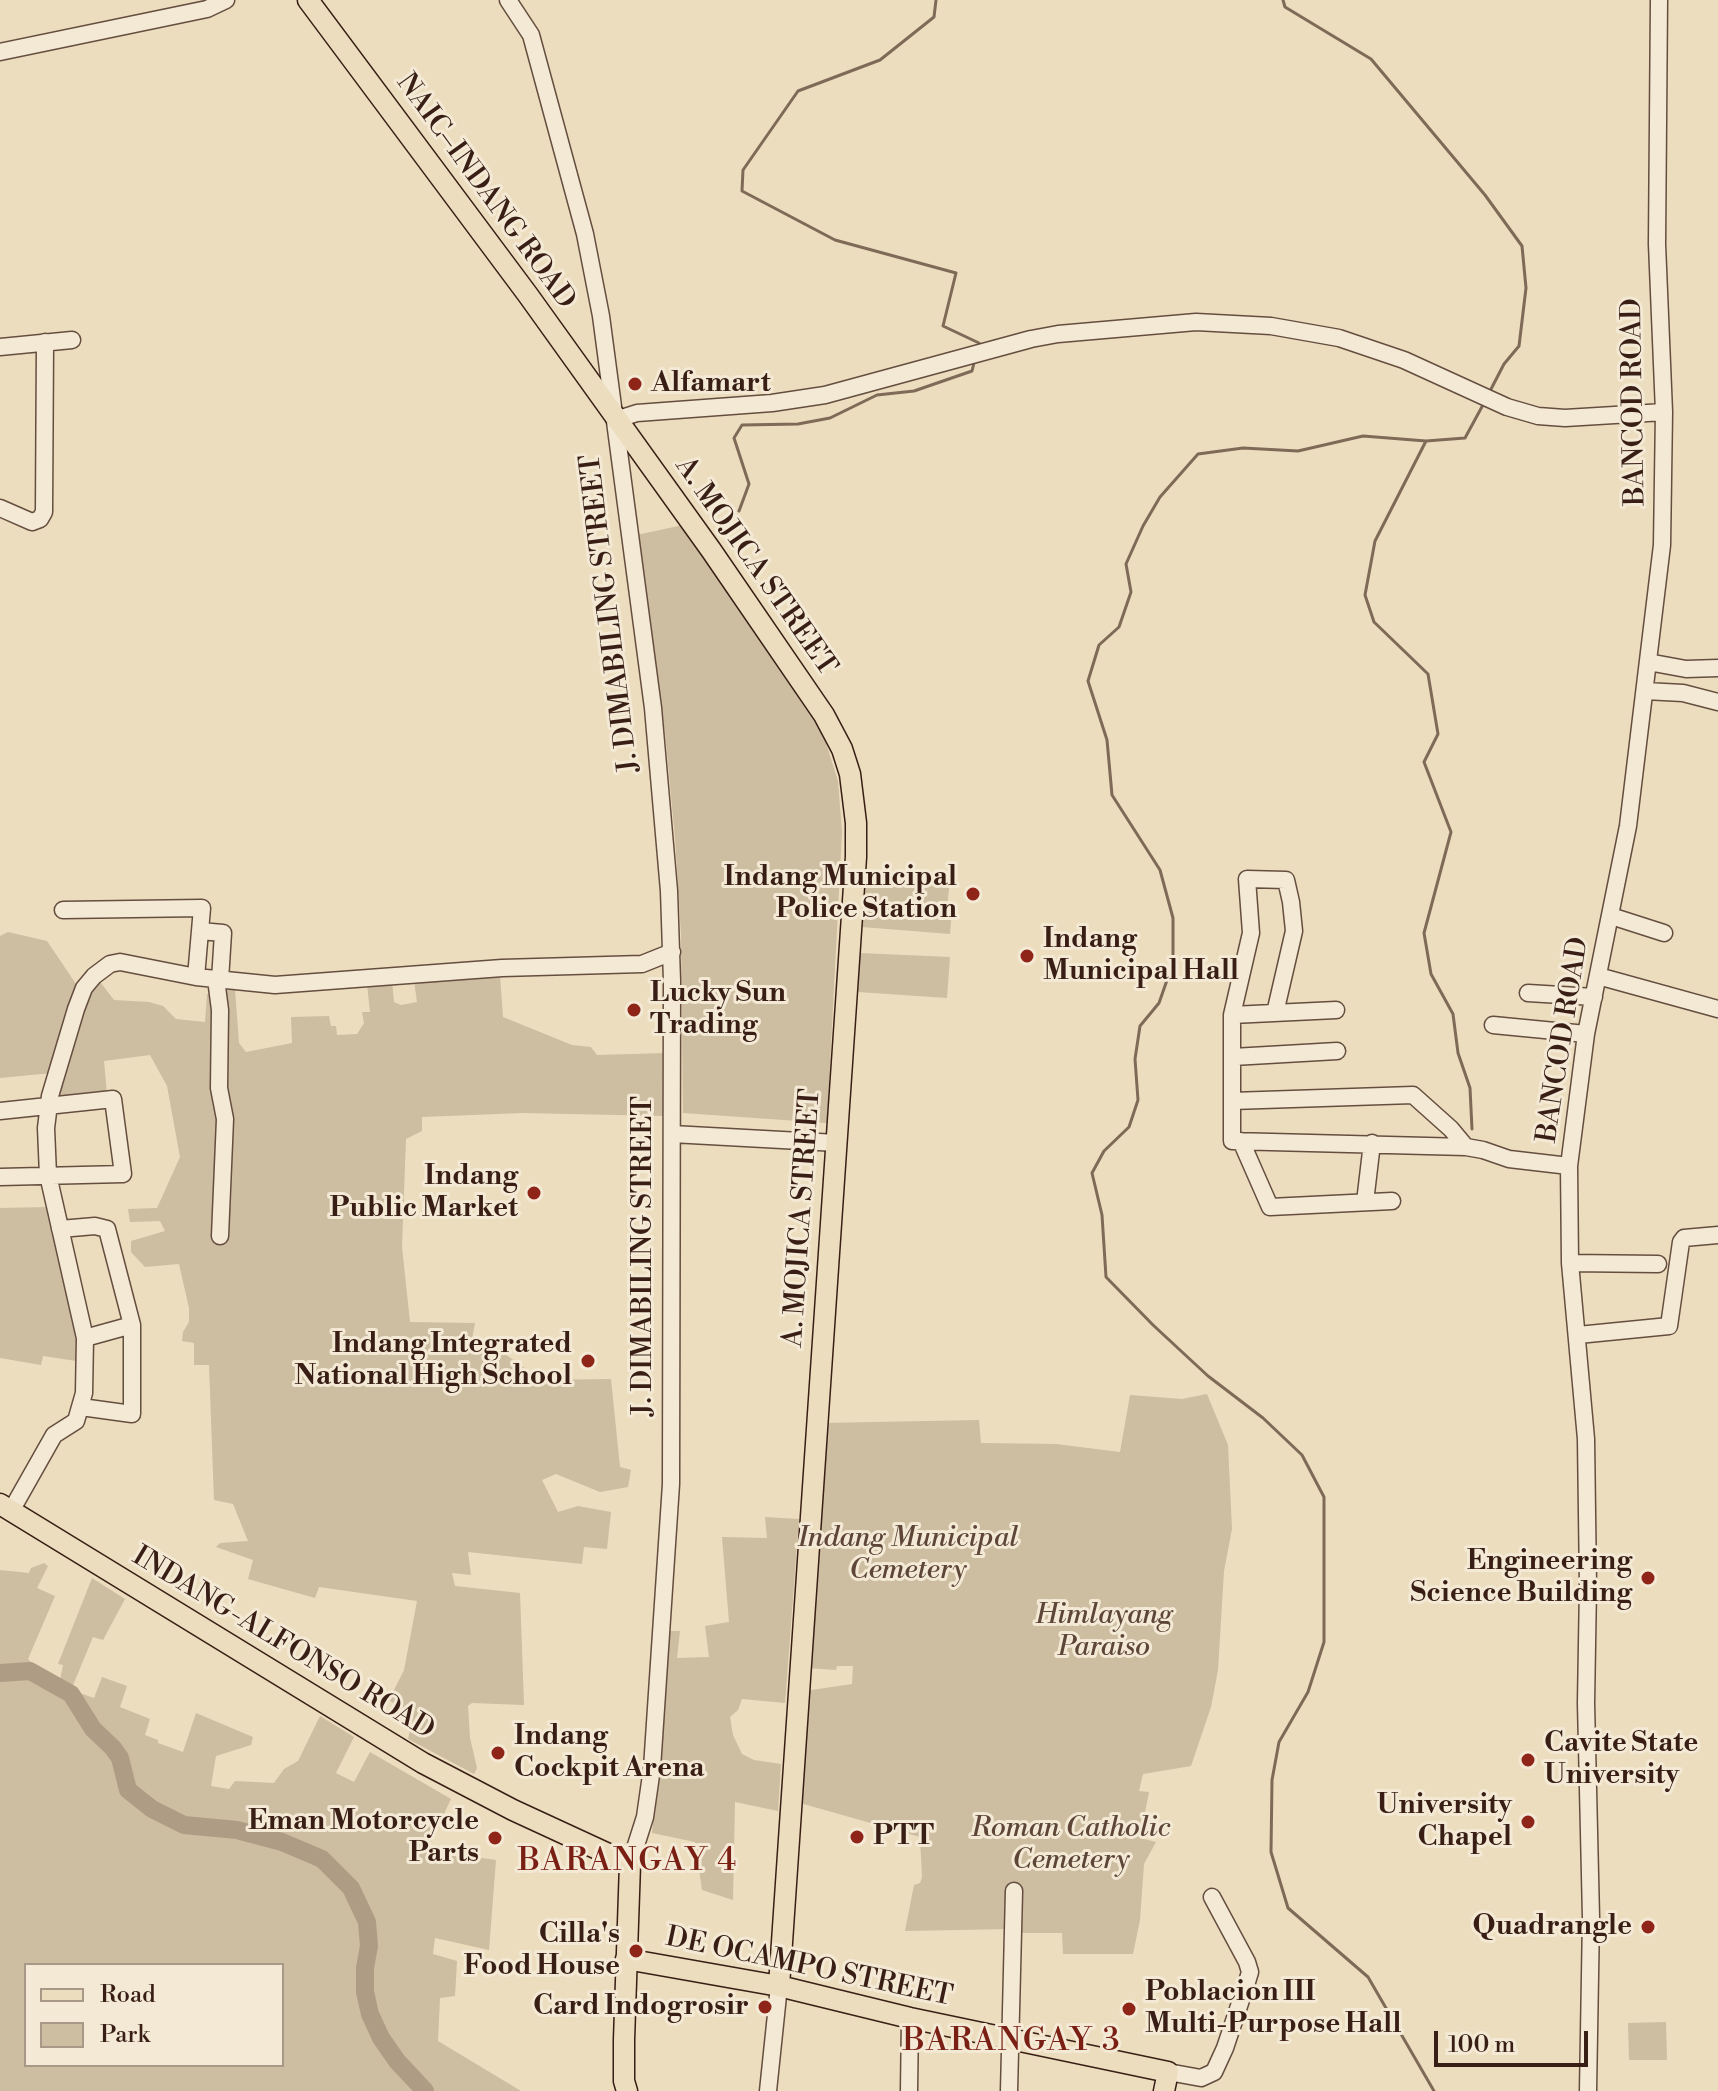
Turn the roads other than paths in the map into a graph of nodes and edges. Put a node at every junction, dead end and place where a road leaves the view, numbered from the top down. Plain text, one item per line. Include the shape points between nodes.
1 (226, 0) edge
2 (308, 0) edge
3 (508, 0) edge
4 (1659, 0) edge
5 (0, 52) edge
6 (72, 340) dead end
7 (45, 342) junction
8 (0, 347) edge
9 (1664, 412) junction
10 (615, 420) junction
11 (0, 508) edge
12 (1648, 662) junction
13 (1718, 668) edge
14 (1645, 691) junction
15 (1718, 702) edge
16 (63, 910) dead end
17 (1611, 916) junction
18 (200, 931) junction
19 (1664, 933) dead end
20 (672, 952) junction
21 (1598, 976) junction
22 (196, 977) junction
23 (222, 980) junction
24 (1528, 993) dead end
25 (1594, 997) junction
26 (1718, 1009) edge
27 (1336, 1010) dead end
28 (1275, 1013) junction
29 (1232, 1015) junction
30 (1493, 1025) dead end
31 (1586, 1034) junction
32 (1337, 1051) dead end
33 (1233, 1057) junction
34 (1232, 1101) junction
35 (48, 1106) junction
36 (0, 1111) edge
37 (672, 1134) junction
38 (1241, 1141) junction
39 (837, 1143) junction
40 (1372, 1143) junction
41 (1466, 1147) junction
42 (1569, 1166) junction
43 (48, 1175) junction
44 (0, 1177) edge
45 (1392, 1201) dead end
46 (1365, 1202) junction
47 (60, 1229) junction
48 (1718, 1235) edge
49 (220, 1236) dead end
50 (1570, 1263) junction
51 (1658, 1264) dead end
52 (132, 1325) junction
53 (1578, 1335) junction
54 (85, 1338) junction
55 (81, 1407) junction
56 (6, 1507) edge
57 (630, 1864) junction
58 (1014, 1891) dead end
59 (1212, 1897) dead end
60 (626, 1959) junction
61 (779, 1986) junction
62 (910, 2018) junction
63 (1009, 2039) junction
64 (1166, 2082) edge
65 (627, 2091) edge
66 (768, 2091) edge
67 (909, 2091) edge
68 (1009, 2091) edge
69 (1588, 2091) edge

1 - 5 street via 207,9
2 - 10 main road, NAIC–INDANG ROAD
3 - 10 street, J. DIMABILING STREET via 531,35 581,219
4 - 9 street, BANCOD ROAD via 1657,244
6 - 7 street
7 - 8 street
7 - 11 street via 44,512 32,522
9 - 10 street via 1556,418 1529,414 1380,351 1314,332 1170,323 1031,339 825,395 637,413
9 - 12 street, BANCOD ROAD via 1664,524
10 - 20 street, J. DIMABILING STREET via 653,708
10 - 39 main road, A. MOJICA STREET via 793,667 847,762 856,848
12 - 13 street
12 - 14 street, BANCOD ROAD
14 - 15 street
14 - 17 street, BANCOD ROAD
16 - 18 street via 202,908 206,912
17 - 19 street
17 - 21 street, BANCOD ROAD
18 - 22 street
18 - 23 street via 223,933
20 - 23 street via 642,964 502,968 275,985
20 - 37 street, J. DIMABILING STREET
21 - 25 street, BANCOD ROAD
21 - 26 street
22 - 23 street
22 - 35 street via 122,962 99,972 79,999
23 - 49 street via 218,1082 225,1119
24 - 25 street
25 - 31 street, BANCOD ROAD
27 - 28 street
28 - 29 street
28 - 29 street via 1294,931 1291,902 1286,880 1247,879 1250,939
29 - 33 street
30 - 31 street
31 - 42 street, BANCOD ROAD
32 - 33 street
33 - 34 street
34 - 38 street via 1232,1141
34 - 41 street via 1413,1095
35 - 36 street
35 - 43 street
35 - 43 street via 113,1099 123,1174
37 - 39 street
37 - 57 street, J. DIMABILING STREET via 671,1484 649,1792
38 - 40 street
38 - 46 street via 1270,1207
39 - 61 main road, A. MOJICA STREET
40 - 41 street
40 - 46 street
41 - 42 street via 1514,1160
42 - 50 street, BANCOD ROAD
43 - 44 street
43 - 47 street
45 - 46 street
47 - 52 street via 95,1226 108,1231
47 - 54 street
48 - 53 street via 1681,1242 1669,1326
50 - 51 street
50 - 53 street, BANCOD ROAD
52 - 54 street
52 - 55 street via 132,1414
53 - 69 street, BANCOD ROAD via 1588,1586
54 - 55 street
55 - 56 street via 73,1425 52,1436
56 - 57 main road, INDANG-ALFONSO ROAD via 397,1748
57 - 60 main road, J. DIMABILING STREET
58 - 63 street
59 - 64 street via 1250,1972 1214,2072
60 - 61 main road, DE OCAMPO STREET
60 - 65 main road, J. DIMABILING STREET
61 - 62 main road, DE OCAMPO STREET
61 - 66 street, A. MOJICA STREET
62 - 63 main road, DE OCAMPO STREET
62 - 67 street
63 - 64 main road, DE OCAMPO STREET
63 - 68 street

